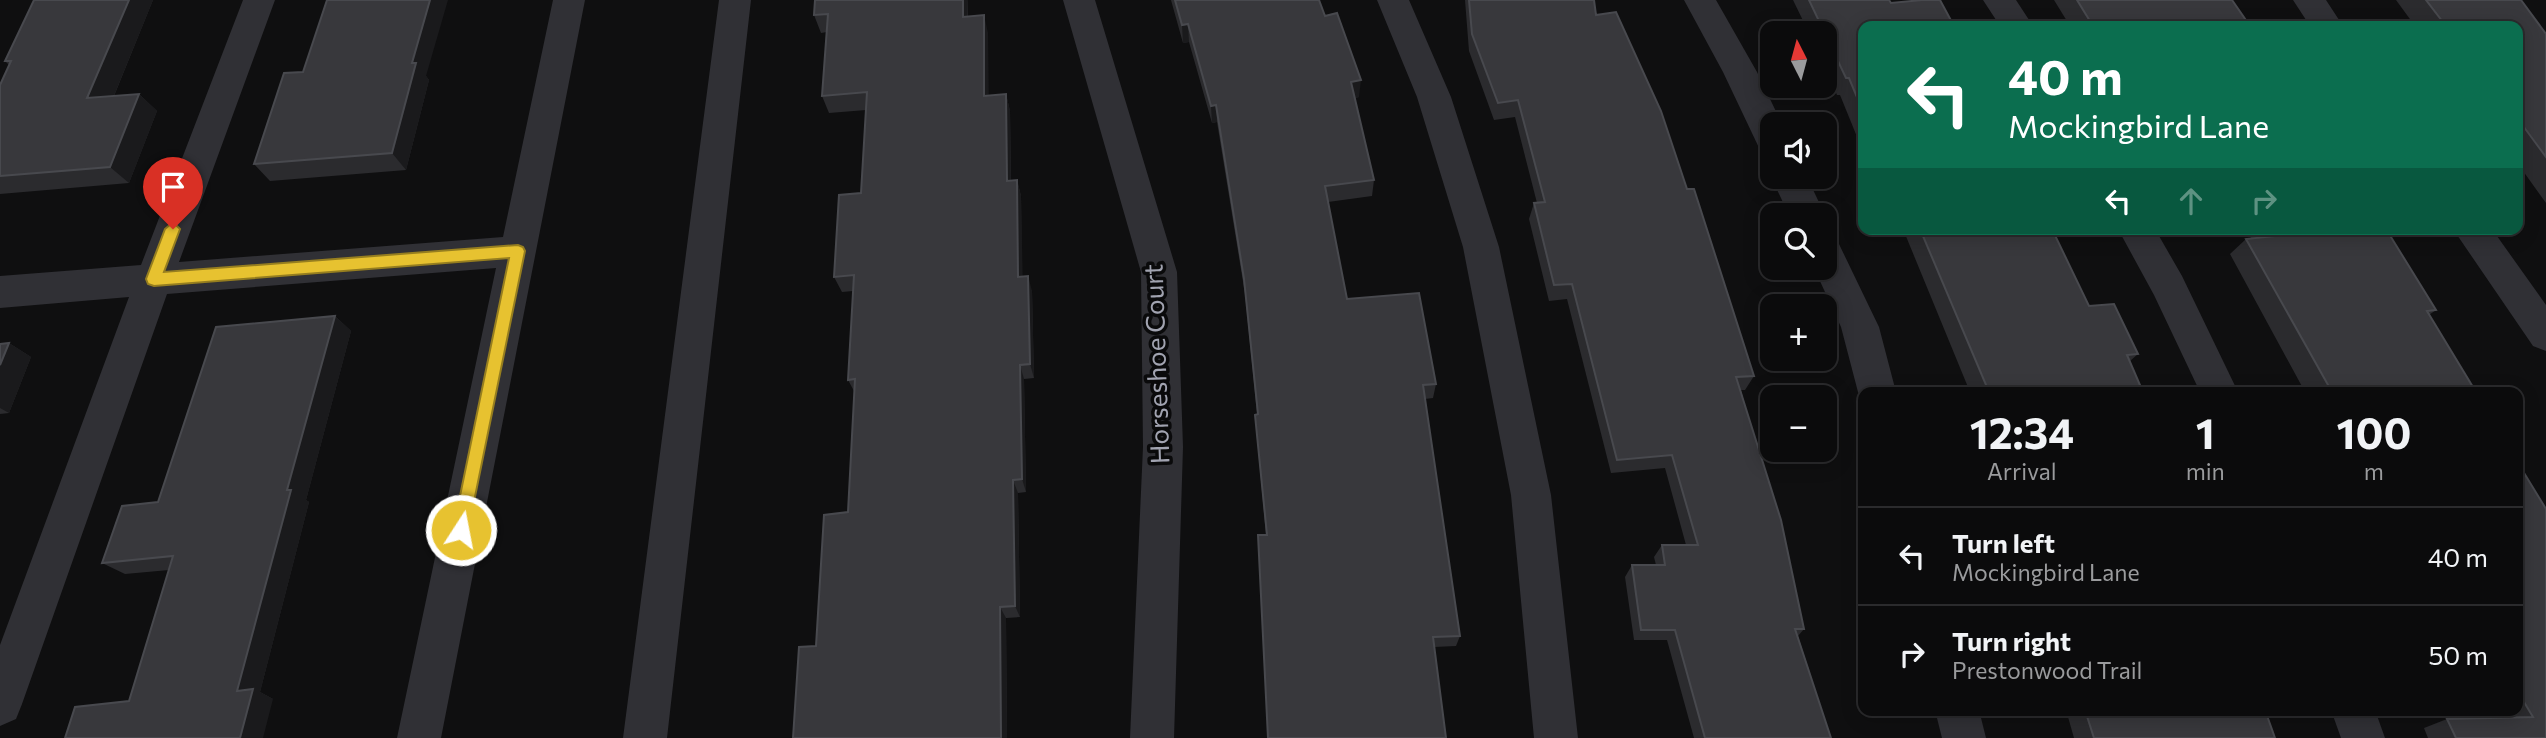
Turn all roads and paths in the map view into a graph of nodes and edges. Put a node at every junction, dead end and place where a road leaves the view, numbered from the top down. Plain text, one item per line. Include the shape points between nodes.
1 (259, 0) edge
2 (569, 0) edge
3 (735, 0) edge
4 (1079, 0) edge
5 (1393, 0) edge
6 (1700, 0) edge
7 (1999, 0) edge
8 (2309, 0) edge
9 (2014, 21) edge
10 (2324, 21) edge
11 (1760, 114) edge
12 (2139, 235) edge
13 (2475, 235) edge
14 (518, 251) junction
15 (1837, 278) edge
16 (154, 279) junction
17 (0, 292) edge
18 (2546, 335) edge
19 (1876, 387) edge
20 (2217, 387) edge
21 (0, 704) edge
22 (1958, 716) edge
23 (2355, 716) edge
24 (419, 738) edge
25 (645, 738) edge
26 (1152, 738) edge
27 (1556, 738) edge
28 (1964, 738) edge
29 (2364, 738) edge

1 - 16 street
2 - 14 street
3 - 25 street
4 - 26 street, Horseshoe Court via 1159,272 1163,447
5 - 27 street via 1434,97 1481,247 1531,495
6 - 11 street
7 - 9 street
8 - 10 street
12 - 20 street
13 - 18 street
14 - 16 street
14 - 24 street
15 - 19 street via 1860,327
16 - 17 street
16 - 21 street
22 - 28 street
23 - 29 street

